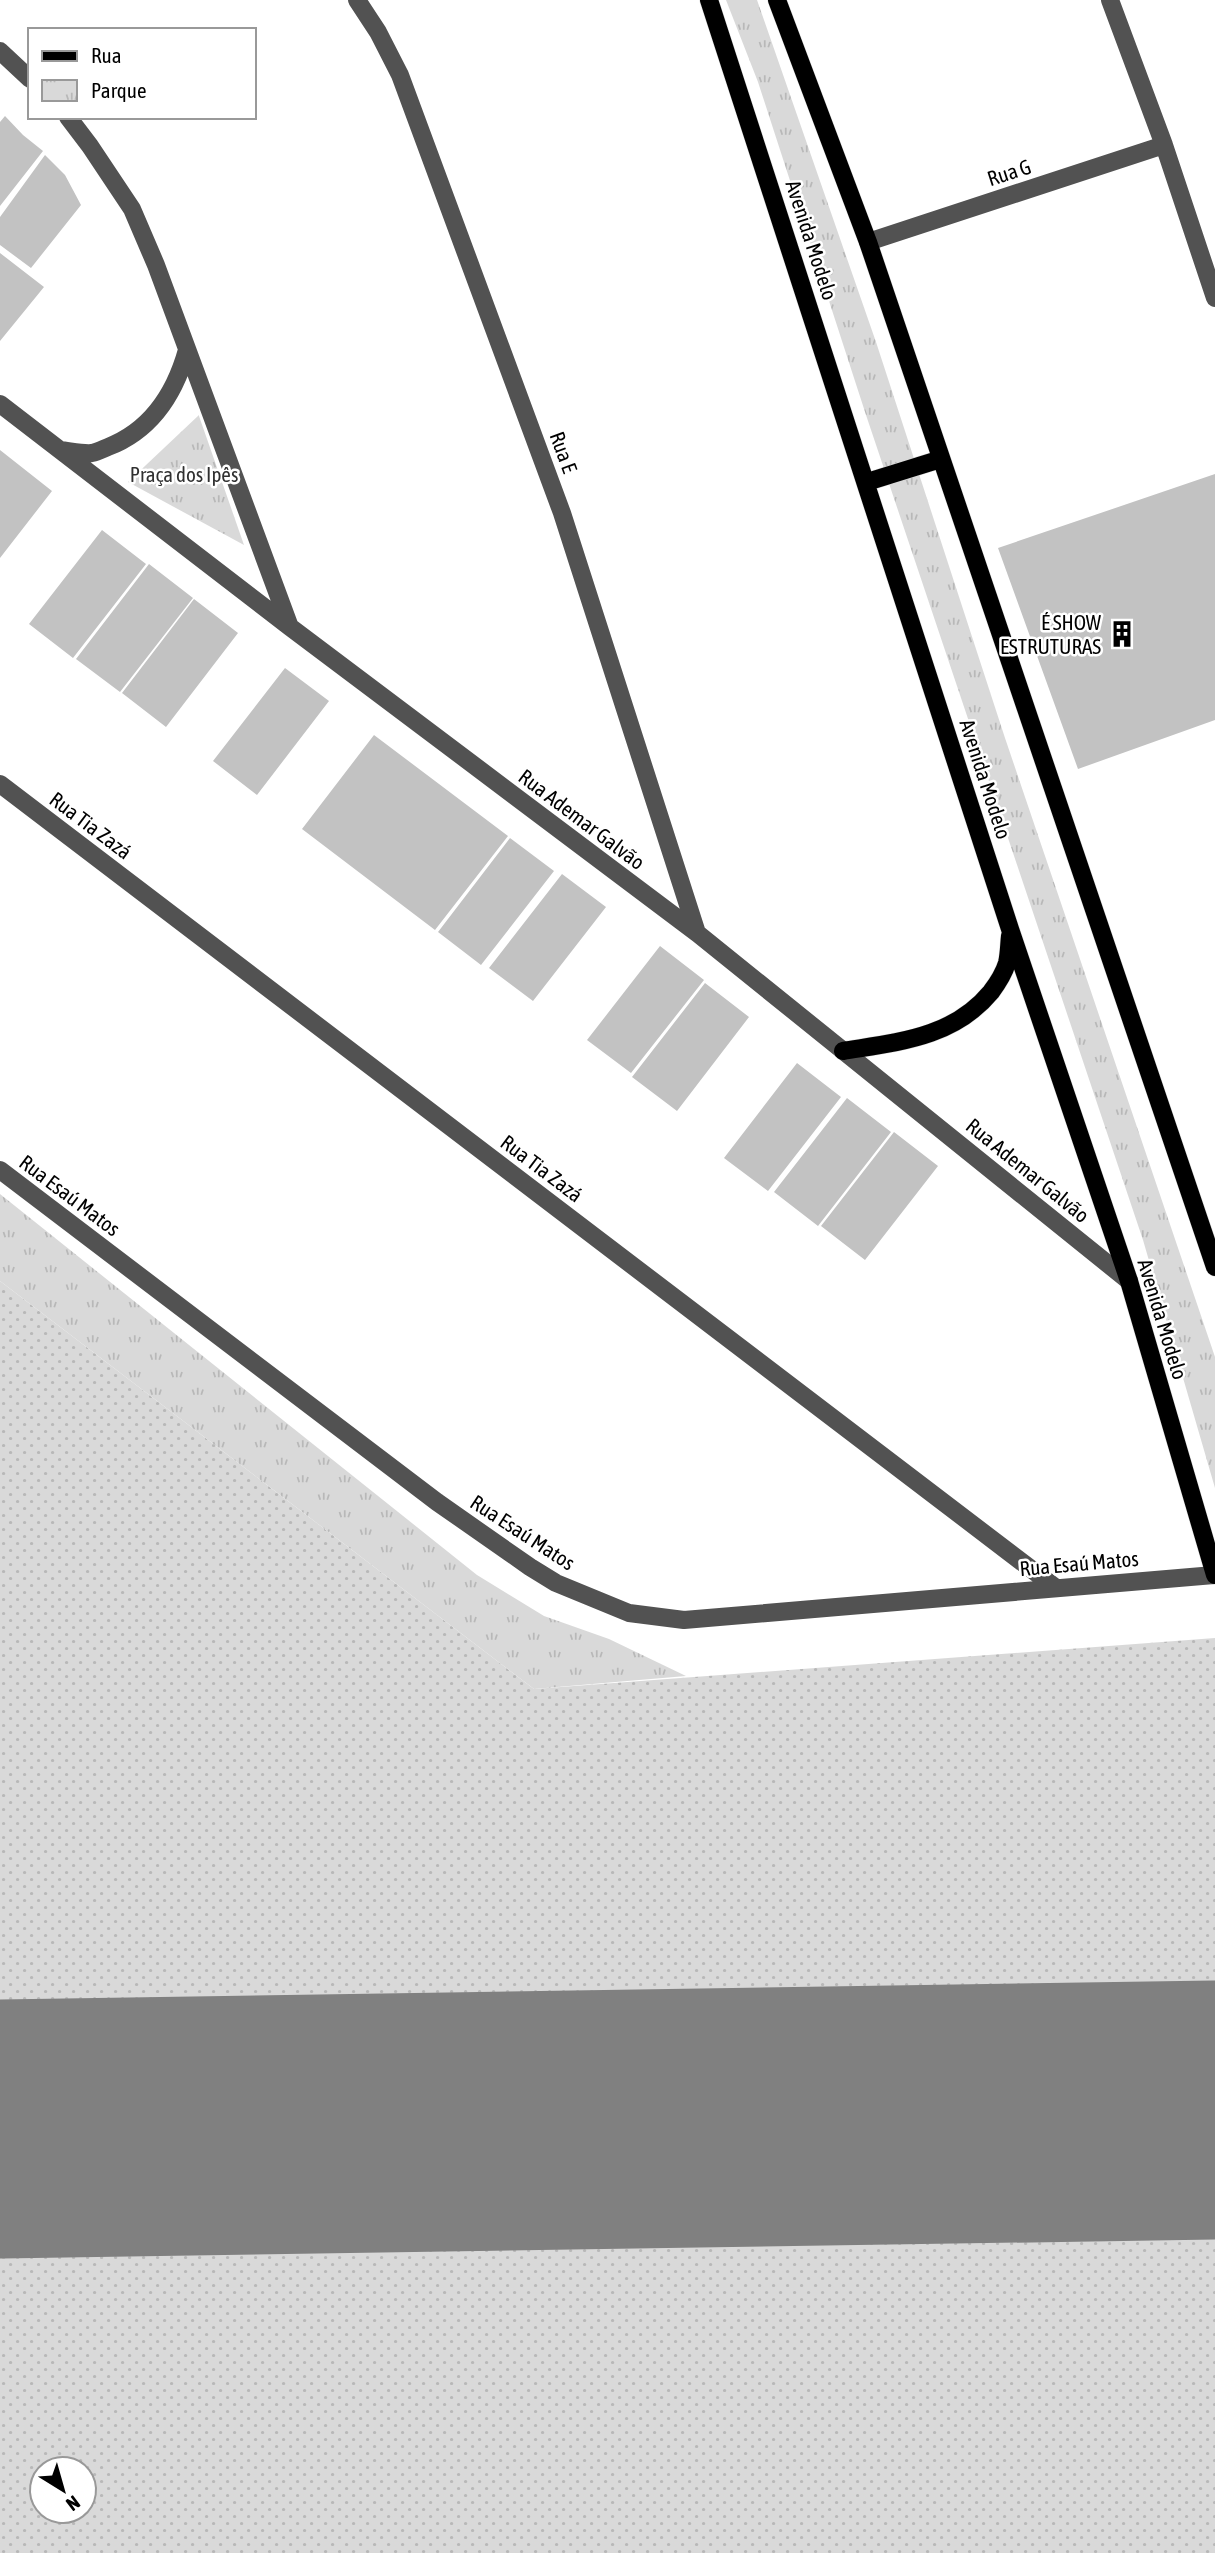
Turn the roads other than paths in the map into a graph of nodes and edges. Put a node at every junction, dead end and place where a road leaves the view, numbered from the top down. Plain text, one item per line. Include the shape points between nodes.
1 (357, 0) edge
2 (709, 0) edge
3 (777, 0) edge
4 (1110, 0) edge
5 (0, 51) edge
6 (28, 77) edge
7 (70, 119) edge
8 (1164, 145) junction
9 (868, 242) junction
10 (1215, 298) edge
11 (187, 350) junction
12 (0, 404) edge
13 (60, 450) junction
14 (941, 459) junction
15 (867, 482) junction
16 (289, 627) junction
17 (0, 784) edge
18 (1010, 929) junction
19 (697, 933) junction
20 (843, 1051) junction
21 (0, 1170) edge
22 (1215, 1267) edge
23 (1129, 1281) junction
24 (1214, 1575) edge
25 (1056, 1588) junction

1 - 19 street, Rua E via 400,75 562,513
2 - 15 main road, Avenida Modelo
3 - 9 main road
4 - 8 street
5 - 6 street
7 - 11 street via 132,209
8 - 9 street, Rua G
8 - 10 street
9 - 14 main road
11 - 13 street via 164,404 146,424 121,442 93,453
11 - 16 street
12 - 13 street, Rua Ademar Galvão
13 - 16 street, Rua Ademar Galvão
14 - 15 main road
14 - 22 main road
15 - 18 main road, Avenida Modelo
16 - 19 street, Rua Ademar Galvão
17 - 25 street, Rua Tia Zazá
18 - 20 main road via 1006,964 996,985 965,1017 915,1039
18 - 23 main road, Avenida Modelo
19 - 20 street, Rua Ademar Galvão
20 - 23 street, Rua Ademar Galvão
21 - 25 street, Rua Esaú Matos via 437,1502 530,1567 584,1596 629,1613 684,1620
23 - 24 main road, Avenida Modelo
24 - 25 street, Rua Esaú Matos

